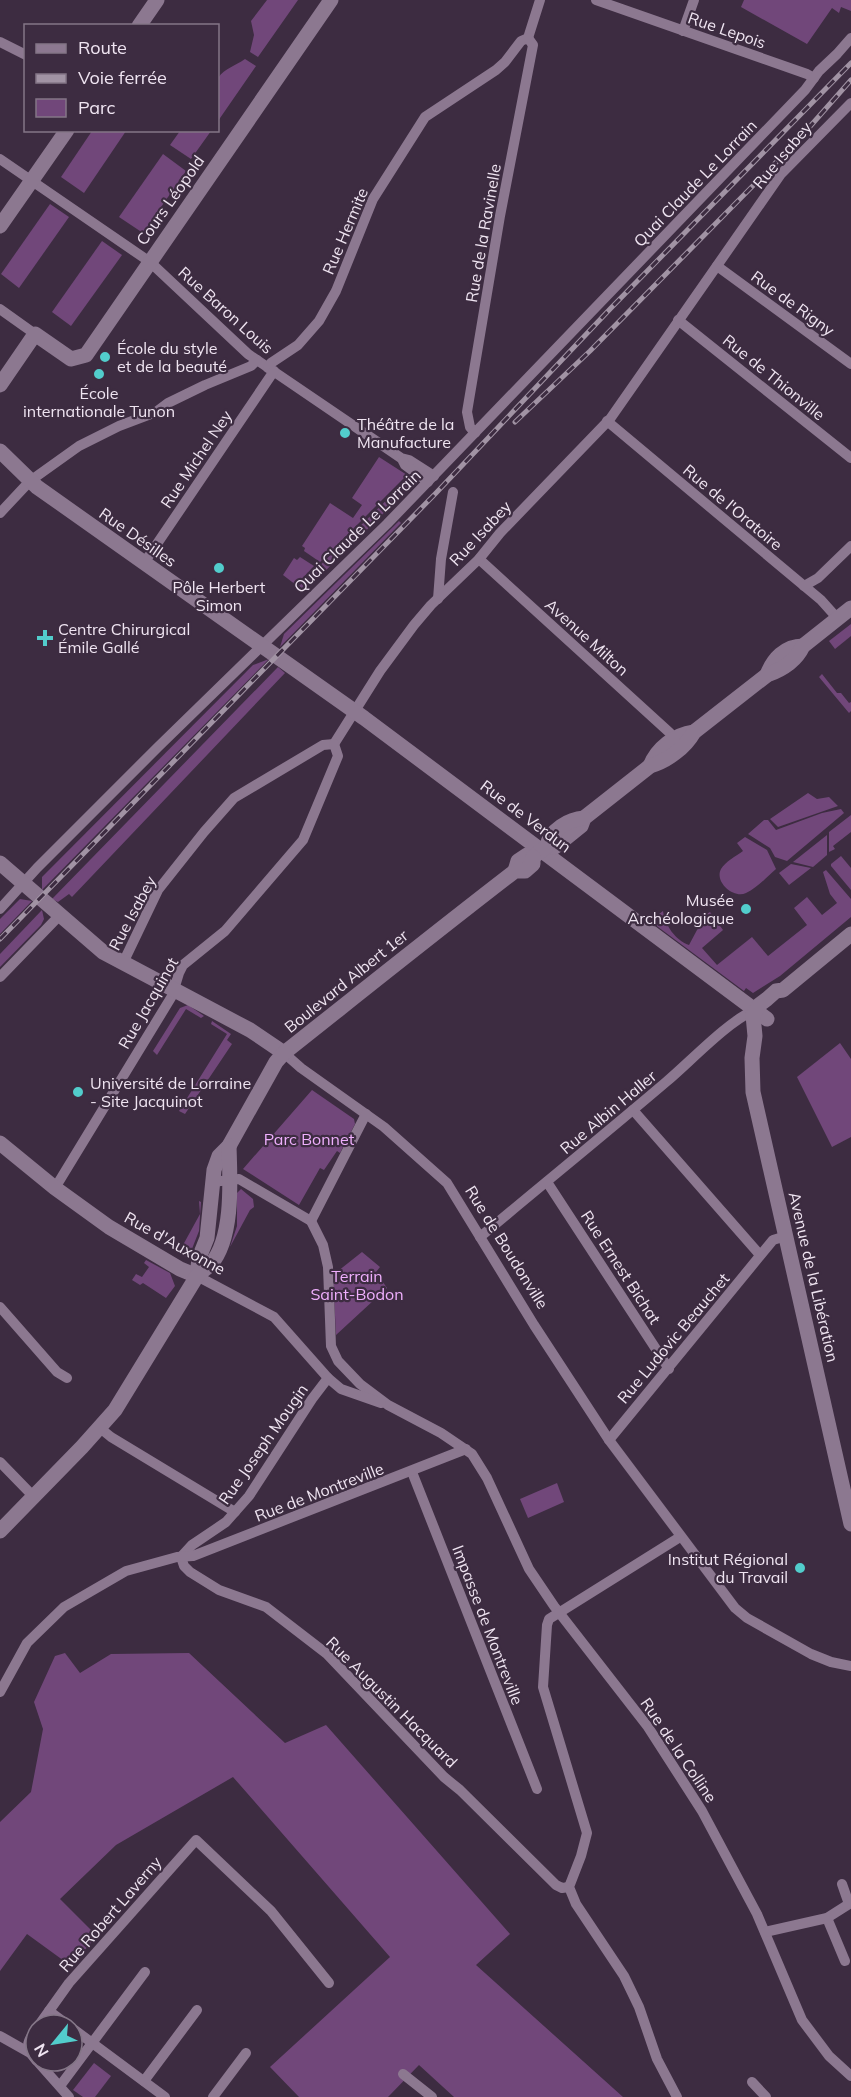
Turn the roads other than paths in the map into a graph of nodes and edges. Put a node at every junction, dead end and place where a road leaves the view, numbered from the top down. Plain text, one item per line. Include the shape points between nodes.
1 (157, 0) edge
2 (331, 0) edge
3 (540, 0) edge
4 (596, 0) edge
5 (694, 0) edge
6 (140, 24) edge
7 (683, 31) junction
8 (528, 38) junction
9 (851, 38) edge
10 (0, 42) edge
11 (24, 54) edge
12 (505, 62) joint
13 (814, 78) junction
14 (851, 103) edge
15 (66, 132) edge
16 (0, 159) edge
17 (32, 181) junction
18 (0, 226) edge
19 (150, 262) junction
20 (717, 266) junction
21 (2, 315) edge
22 (678, 320) junction
23 (35, 334) junction
24 (257, 360) junction
25 (851, 364) edge
26 (271, 370) junction
27 (0, 385) edge
28 (607, 421) junction
29 (475, 433) junction
30 (0, 451) edge
31 (851, 458) edge
32 (431, 479) junction
33 (30, 481) junction
34 (453, 492) dead end
35 (0, 513) edge
36 (851, 546) edge
37 (479, 559) junction
38 (144, 563) junction
39 (804, 586) junction
40 (438, 599) junction
41 (851, 608) edge
42 (837, 619) junction
43 (262, 645) junction
44 (354, 711) junction
45 (694, 732) junction
46 (673, 739) junction
47 (334, 744) junction
48 (650, 766) junction
49 (540, 851) junction
50 (0, 863) edge
51 (24, 883) junction
52 (0, 909) edge
53 (60, 915) junction
54 (851, 934) edge
55 (123, 963) junction
56 (0, 977) edge
57 (175, 989) junction
58 (761, 1014) junction
59 (284, 1053) junction
60 (633, 1110) junction
61 (366, 1114) junction
62 (0, 1143) edge
63 (229, 1146) junction
64 (230, 1180) junction
65 (212, 1182) junction
66 (547, 1182) junction
67 (55, 1188) junction
68 (311, 1221) junction
69 (786, 1236) junction
70 (480, 1237) junction
71 (760, 1256) junction
72 (197, 1276) junction
73 (0, 1307) edge
74 (669, 1369) junction
75 (67, 1378) dead end
76 (328, 1378) junction
77 (360, 1384) junction
78 (353, 1394) junction
79 (388, 1405) junction
80 (100, 1428) junction
81 (609, 1440) junction
82 (466, 1449) junction
83 (0, 1462) edge
84 (412, 1472) junction
85 (33, 1496) junction
86 (235, 1512) junction
87 (851, 1524) edge
88 (0, 1531) edge
89 (680, 1537) junction
90 (181, 1557) junction
91 (559, 1612) junction
92 (851, 1666) edge
93 (0, 1692) edge
94 (537, 1789) dead end
95 (842, 1884) dead end
96 (569, 1887) junction
97 (827, 1917) junction
98 (765, 1932) junction
99 (845, 1961) dead end
100 (145, 1972) dead end
101 (330, 1983) dead end
102 (196, 2010) dead end
103 (49, 2011) joint
104 (52, 2013) edge
105 (0, 2036) edge
106 (84, 2037) edge
107 (92, 2043) junction
108 (24, 2052) edge
109 (246, 2053) dead end
110 (48, 2073) edge
111 (403, 2074) dead end
112 (851, 2076) edge
113 (144, 2081) junction
114 (752, 2082) dead end
115 (60, 2086) junction
116 (69, 2097) edge
117 (165, 2097) edge
118 (213, 2097) edge
119 (432, 2097) edge
120 (677, 2097) edge
121 (766, 2097) edge

1 - 6 main road
2 - 19 main road, Cours Léopold
3 - 8 street, Rue de la Ravinelle
4 - 7 street, Rue Lepois
5 - 7 street
7 - 13 street, Rue Lepois
8 - 12 street, Rue de la Ravinelle
8 - 29 street, Rue de la Ravinelle via 533,45 467,412
9 - 13 street, Quai Claude Le Lorrain
10 - 11 street
12 - 26 street, Rue Hermite via 425,117 373,199 336,291 319,321 298,345 271,363
13 - 29 street, Quai Claude Le Lorrain
14 - 20 street, Rue Isabey via 782,174
15 - 17 main road
16 - 17 street, Rue Baron Louis
17 - 18 main road
17 - 19 street, Rue Baron Louis
19 - 23 main road, Cours Léopold via 86,355 71,359
19 - 24 street, Rue Baron Louis
20 - 22 street, Rue Isabey
20 - 25 street, Rue de Rigny
21 - 23 street
22 - 28 street, Rue Isabey
22 - 31 street, Rue de Thionville
23 - 27 main road
24 - 26 street, Rue Baron Louis
24 - 33 street via 156,412 92,439
26 - 32 street, Rue Baron Louis via 409,460
26 - 38 street, Rue Michel Ney
28 - 37 street, Rue Isabey
28 - 39 street, Rue de l'Oratoire
29 - 32 street, Quai Claude Le Lorrain
30 - 33 main road, Rue Désilles
32 - 43 street, Quai Claude Le Lorrain
33 - 35 street
33 - 38 main road, Rue Désilles
34 - 40 street
36 - 39 street
37 - 40 street, Rue Isabey
37 - 46 street, Avenue Milton
38 - 43 main road, Rue Désilles
39 - 42 street, Rue de l'Oratoire
40 - 44 street, Rue Isabey via 380,671
41 - 42 main road, Boulevard Albert 1er
42 - 45 main road, Boulevard Albert 1er via 803,646 799,655 766,675
43 - 44 main road, Rue de Verdun
43 - 51 street, Quai Claude Le Lorrain
44 - 47 street, Rue Isabey
44 - 49 main road, Rue de Verdun
45 - 46 main road, Boulevard Albert 1er
45 - 48 main road, Boulevard Albert 1er via 688,743 661,763
46 - 48 main road, Boulevard Albert 1er via 655,754
47 - 55 street, Rue Isabey via 323,745 234,798 158,890
47 - 57 street, Rue Jacquinot via 338,756 303,840 225,931 183,965
48 - 49 main road, Boulevard Albert 1er via 584,818 572,819 562,826
49 - 58 main road, Rue de Verdun
49 - 59 main road, Boulevard Albert 1er via 525,871 515,871
50 - 51 main road, Rue de Boudonville
51 - 52 street, Quai Claude Le Lorrain
51 - 53 main road, Rue de Boudonville
53 - 55 main road, Rue de Boudonville via 103,952
53 - 56 street
54 - 58 main road, Avenue de la Libération via 783,990 776,991
55 - 57 main road, Rue de Boudonville
57 - 59 main road, Rue de Boudonville
57 - 67 street, Rue Jacquinot
58 - 60 street, Rue Albin Haller via 745,1015
58 - 69 main road, Avenue de la Libération via 752,1058 753,1092
59 - 61 street, Rue de Boudonville
59 - 63 main road, Boulevard Albert 1er
60 - 66 street, Rue Albin Haller
60 - 71 street
61 - 68 street
61 - 70 street, Rue de Boudonville via 442,1178
62 - 67 main road, Rue d'Auxonne
63 - 64 main road
63 - 65 main road, Boulevard Albert 1er via 219,1156
64 - 65 street
64 - 68 street via 242,1180
64 - 72 main road via 225,1238 212,1263
65 - 72 main road, Boulevard Albert 1er via 207,1238
66 - 70 street, Rue Albin Haller
66 - 74 street, Rue Ernest Bichat
67 - 72 main road, Rue d'Auxonne via 109,1227
68 - 77 street via 328,1267 333,1351
69 - 71 street, Rue Ludovic Beauchet via 773,1240
69 - 87 main road, Avenue de la Libération
70 - 81 street, Rue de Boudonville
71 - 74 street, Rue Ludovic Beauchet
72 - 76 street, Rue d'Auxonne via 274,1317
72 - 80 main road via 128,1391
73 - 75 street via 57,1372
74 - 81 street, Rue Ludovic Beauchet
76 - 78 street, Rue d'Auxonne
76 - 86 street, Rue Joseph Mougin
77 - 78 street
77 - 79 street
78 - 79 street, Rue d'Auxonne
79 - 82 street
80 - 85 main road
80 - 86 street
81 - 89 street, Rue de Boudonville
82 - 84 street, Rue de Montreville
82 - 91 street, Rue de la Colline via 487,1478 529,1569
83 - 85 street
84 - 90 street, Rue de Montreville via 193,1556
84 - 94 street, Impasse de Montreville
85 - 88 main road
86 - 90 street, Rue Joseph Mougin
89 - 91 street
89 - 92 street, Rue de Boudonville via 739,1613 818,1658
90 - 93 street, Rue Joseph Mougin via 126,1571 64,1607 27,1643
90 - 96 street, Rue Augustin Hacquard via 190,1572 219,1590 266,1607 327,1654 444,1777 555,1885
91 - 96 street via 549,1618 547,1625 543,1687 587,1833
91 - 98 street, Rue de la Colline via 667,1754 717,1836
95 - 97 street via 849,1904
96 - 120 street via 629,1986 650,2043
97 - 98 street
97 - 99 street
98 - 112 street, Rue de la Colline via 802,2020 829,2056
100 - 107 street
101 - 103 street, Rue Robert Laverny via 271,1911 196,1840 113,1931
102 - 113 street
103 - 104 street
105 - 108 street
106 - 107 street
107 - 113 street
107 - 115 street
109 - 118 street
110 - 115 street
111 - 119 street
113 - 117 street
114 - 121 street
115 - 116 street

